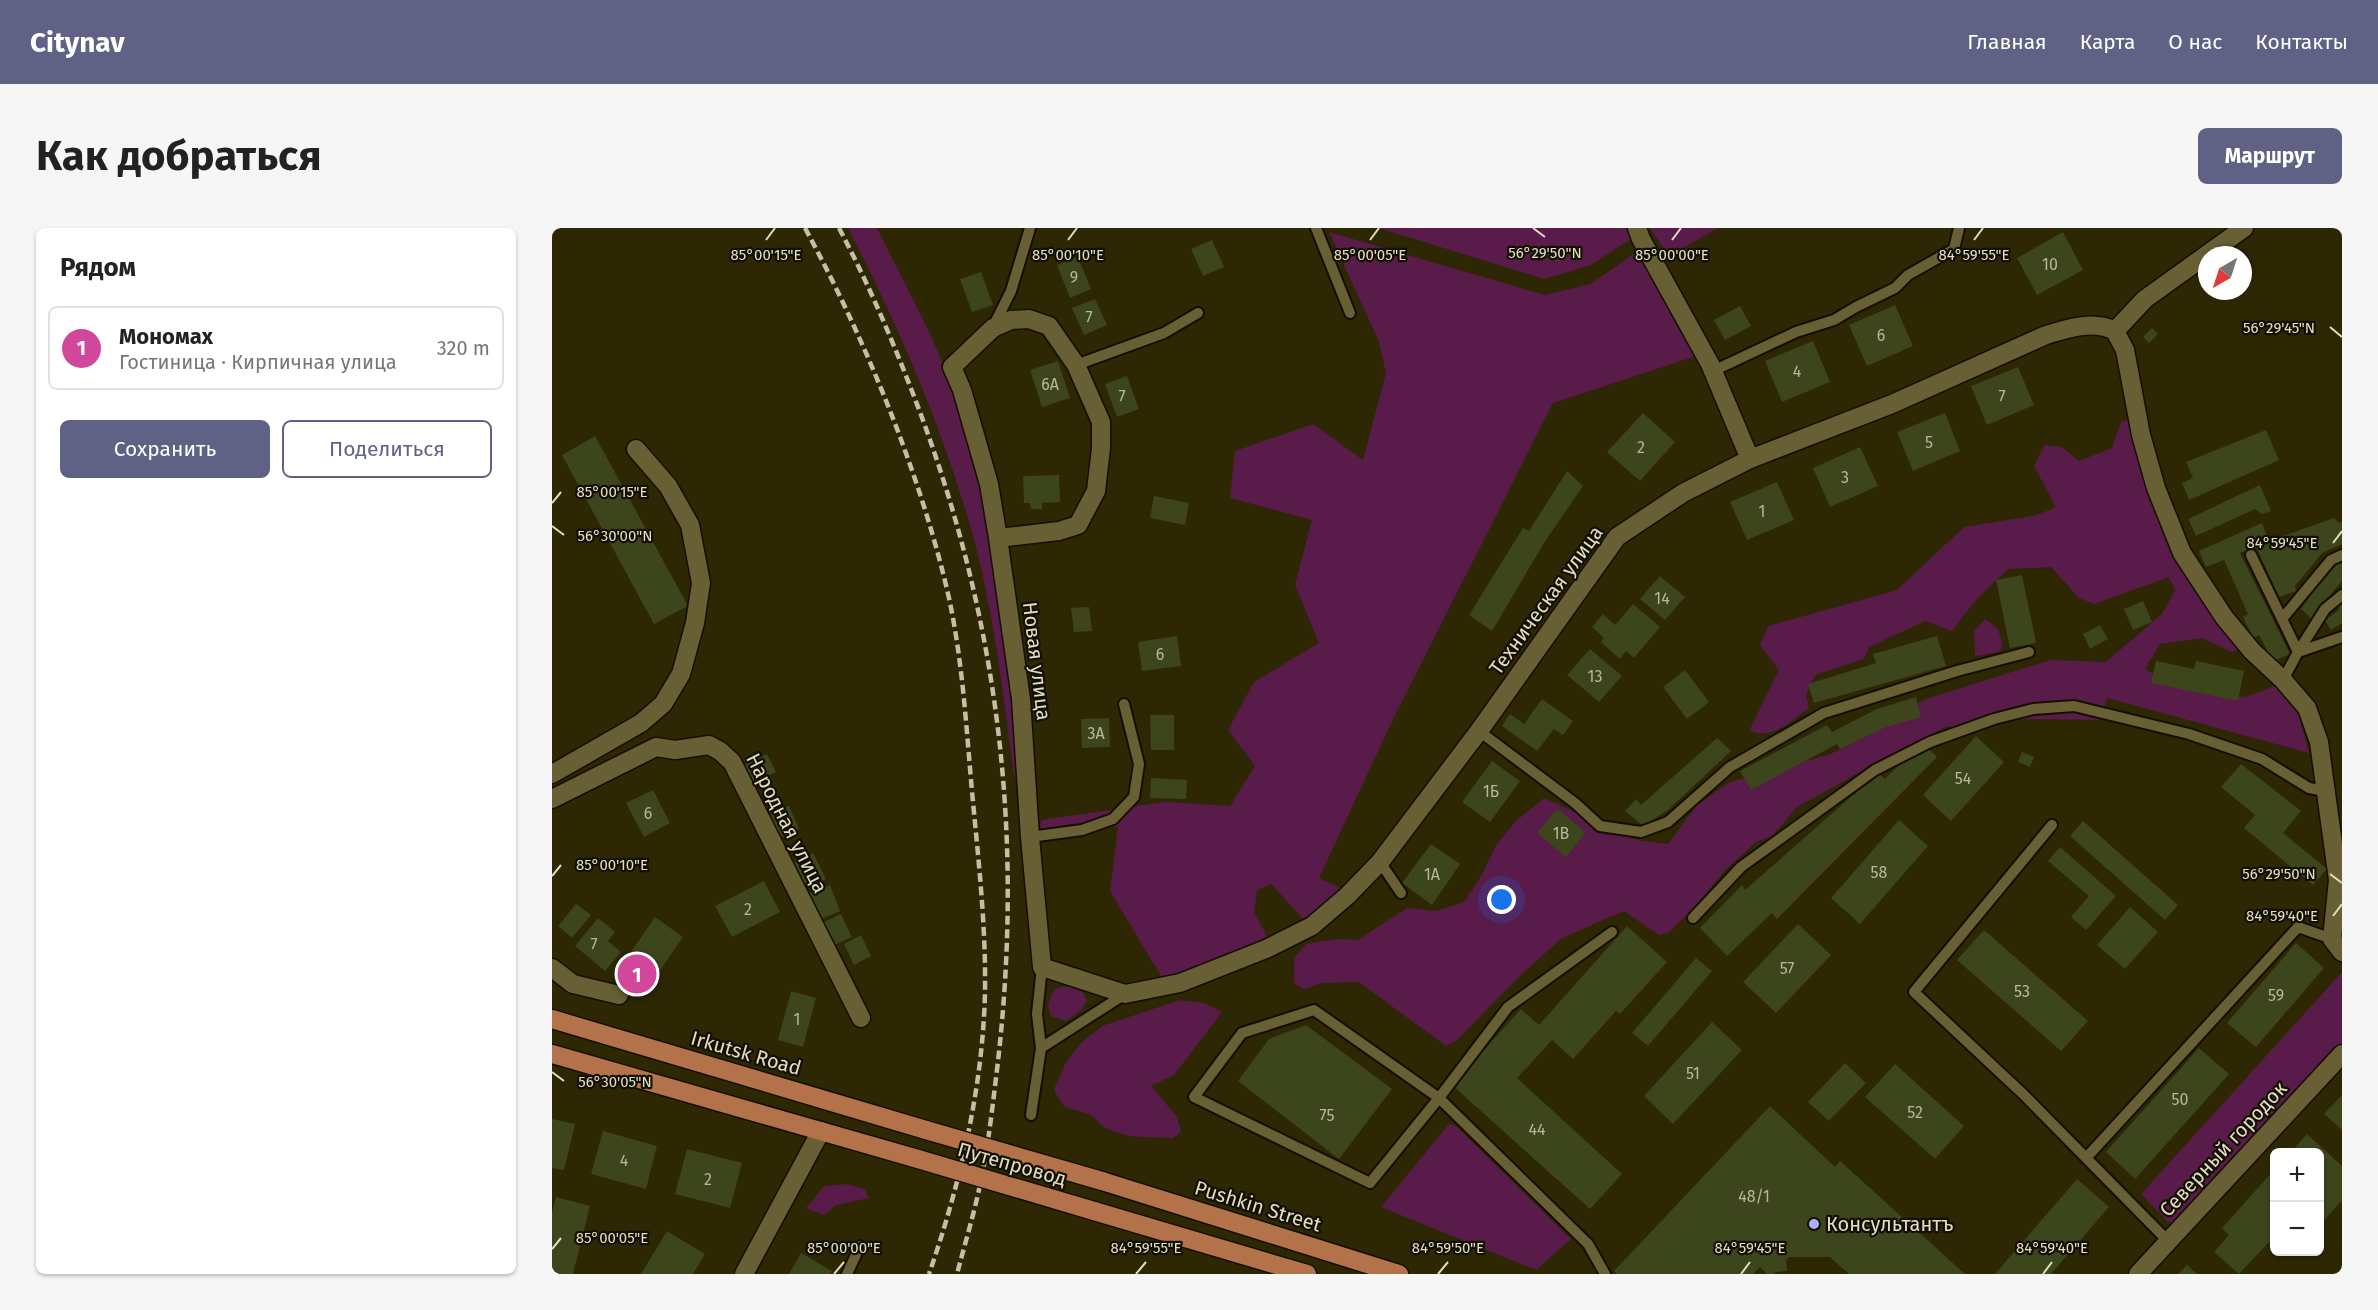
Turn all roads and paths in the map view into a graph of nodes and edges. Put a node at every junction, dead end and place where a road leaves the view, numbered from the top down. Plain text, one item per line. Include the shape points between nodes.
1 (1030, 228) edge
2 (1316, 228) edge
3 (1637, 228) edge
4 (1959, 228) edge
5 (2244, 228) edge
6 (1198, 313) dead end
7 (1350, 313) dead end
8 (993, 328) junction
9 (2115, 331) junction
10 (1076, 365) junction
11 (1713, 371) junction
12 (636, 449) dead end
13 (1750, 459) junction
14 (998, 538) junction
15 (2251, 555) dead end
16 (2342, 555) edge
17 (2342, 595) edge
18 (2282, 619) junction
19 (2342, 637) edge
20 (2029, 652) dead end
21 (2298, 652) junction
22 (2283, 680) junction
23 (1124, 704) dead end
24 (1479, 731) junction
25 (552, 774) edge
26 (2325, 791) junction
27 (552, 800) edge
28 (2052, 825) dead end
29 (1030, 837) junction
30 (1380, 862) junction
31 (1401, 893) dead end
32 (1693, 918) dead end
33 (1612, 932) dead end
34 (2337, 946) edge
35 (1042, 967) junction
36 (552, 968) edge
37 (1125, 994) junction
38 (619, 995) dead end
39 (861, 1018) dead end
40 (552, 1019) edge
41 (1041, 1048) junction
42 (552, 1054) edge
43 (2342, 1054) edge
44 (1439, 1098) junction
45 (1031, 1115) dead end
46 (926, 1130) joint
47 (821, 1131) junction
48 (2086, 1158) junction
49 (1102, 1180) joint
50 (2168, 1241) junction
51 (860, 1246) dead end
52 (744, 1274) edge
53 (846, 1274) edge
54 (1307, 1274) edge
55 (1399, 1274) edge
56 (1605, 1274) edge
57 (2138, 1274) edge

1 - 8 lane via 1011,291
2 - 7 lane
3 - 11 street
4 - 11 lane via 1953,249 1908,275 1895,288 1834,320 1796,332
5 - 9 street via 2145,299
6 - 10 lane via 1164,333
8 - 10 street via 1011,320 1049,326
8 - 14 street, Новая улица via 952,367 989,484
9 - 13 street, Техническая улица via 2096,325 2046,335 1892,404
9 - 22 street via 2125,350 2153,478 2182,553 2224,617
10 - 14 street via 1101,422 1096,491 1078,525
11 - 13 street
12 - 25 street via 668,486 690,525 701,583 681,674 663,704 641,723
13 - 24 street, Техническая улица via 1683,493 1617,537
14 - 29 street, Новая улица via 1021,699
15 - 18 lane
16 - 18 lane via 2331,560
17 - 21 lane via 2325,609
18 - 21 lane
19 - 21 lane
20 - 24 lane via 1957,670 1824,713 1730,767 1668,822 1641,832 1600,826
21 - 22 lane
22 - 26 street via 2307,708 2319,742
23 - 29 lane via 1139,764 1134,797 1113,819 1082,830
24 - 30 street, Техническая улица
26 - 32 lane via 2309,788 2262,759 2189,734 2074,706 2033,709 1930,742 1875,770 1741,867
26 - 34 street via 2338,880
27 - 39 street, Народная улица via 656,747 675,750 709,745 720,751 732,762
28 - 48 lane via 1914,992
29 - 35 street, Новая улица
30 - 31 lane
30 - 37 street, Техническая улица via 1312,926 1180,983
33 - 44 lane via 1508,1007
34 - 48 lane via 2298,927
35 - 37 street
35 - 41 lane via 1037,1014
36 - 38 street via 573,984
37 - 41 lane
40 - 46 main road, Irkutsk Road
41 - 45 lane
42 - 47 main road
43 - 50 street, Северный городок
44 - 44 lane via 1370,1183 1194,1097 1242,1034 1314,1010
44 - 56 lane via 1588,1244
46 - 49 main road, Путепровод, bridge
47 - 52 street
47 - 54 main road, Путепровод, bridge
48 - 50 lane
49 - 55 main road, Pushkin Street
50 - 57 street, Северный городок
51 - 53 lane

